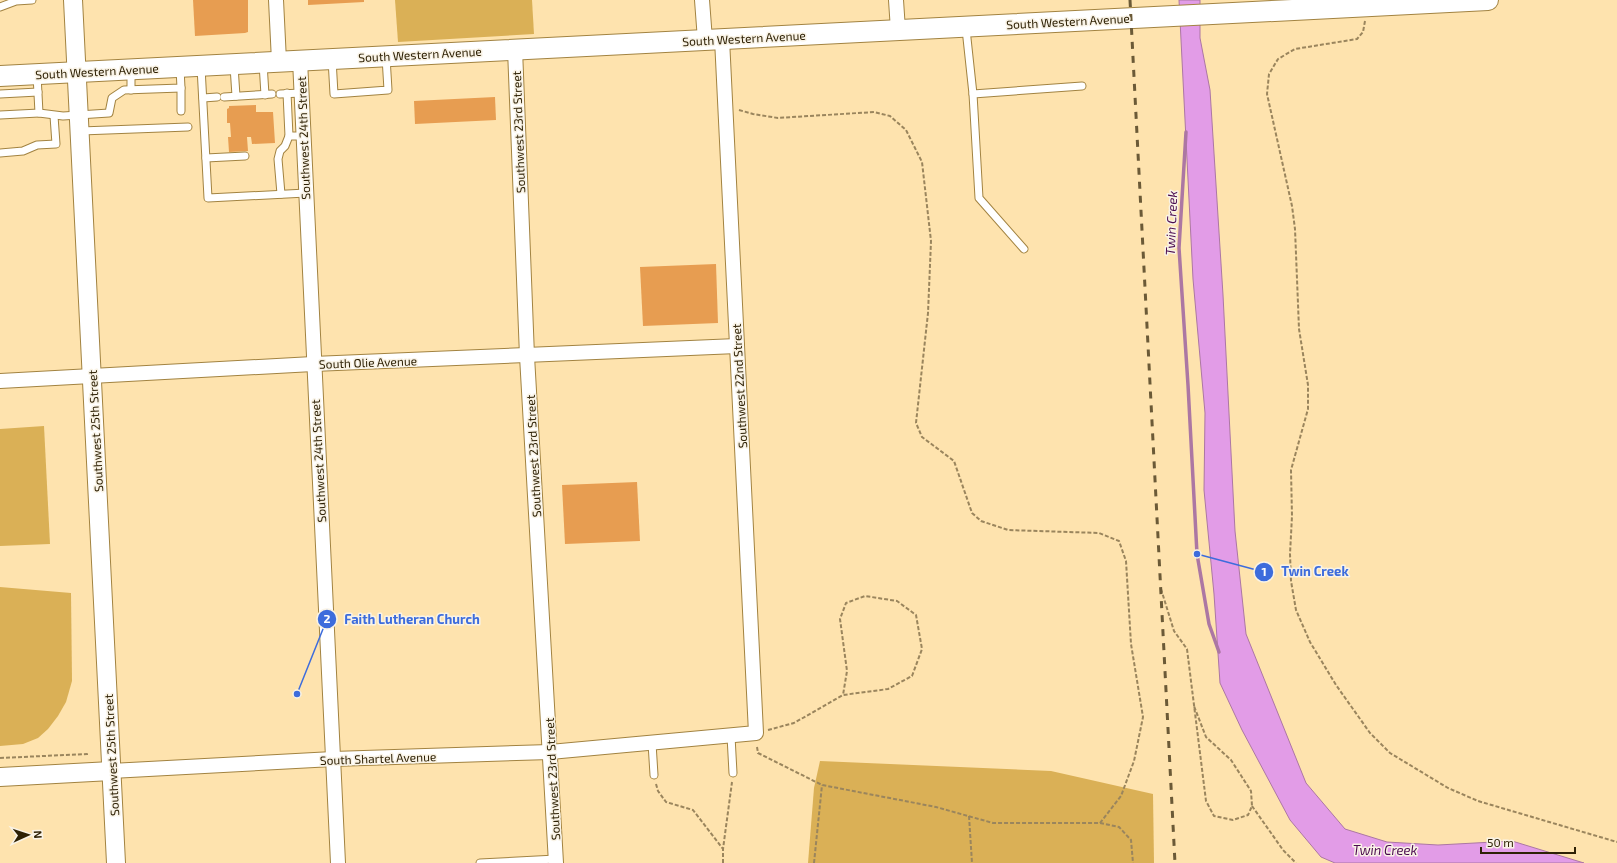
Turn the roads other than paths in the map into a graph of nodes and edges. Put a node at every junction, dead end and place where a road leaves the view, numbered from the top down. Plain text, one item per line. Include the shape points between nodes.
1 (32, 0) edge
2 (73, 0) edge
3 (276, 0) edge
4 (702, 0) edge
5 (896, 0) edge
6 (1488, 0) edge
7 (1418, 2) edge
8 (0, 7) edge
9 (966, 27) junction
10 (898, 30) junction
11 (714, 39) junction
12 (515, 49) junction
13 (386, 55) junction
14 (332, 58) junction
15 (300, 60) junction
16 (271, 61) junction
17 (233, 63) junction
18 (201, 65) junction
19 (180, 66) junction
20 (130, 69) junction
21 (78, 72) junction
22 (0, 76) edge
23 (38, 83) junction
24 (1082, 86) dead end
25 (181, 88) junction
26 (131, 90) junction
27 (301, 93) junction
28 (0, 94) edge
29 (973, 94) junction
30 (236, 96) junction
31 (203, 98) junction
32 (181, 111) dead end
33 (39, 113) junction
34 (0, 115) edge
35 (54, 116) junction
36 (80, 123) junction
37 (188, 126) dead end
38 (296, 136) junction
39 (0, 153) edge
40 (245, 156) dead end
41 (206, 158) junction
42 (306, 193) junction
43 (281, 194) junction
44 (1024, 249) dead end
45 (737, 346) junction
46 (527, 356) junction
47 (314, 364) junction
48 (92, 375) junction
49 (0, 381) edge
50 (756, 733) joint
51 (731, 736) junction
52 (652, 743) junction
53 (550, 752) junction
54 (333, 760) junction
55 (111, 772) junction
56 (733, 772) road end
57 (654, 775) road end
58 (0, 777) edge
59 (556, 861) edge
60 (116, 863) edge
61 (338, 863) edge
62 (480, 863) edge

1 - 8 lane via 16,1
2 - 21 street, Southwest 25th Street
3 - 16 street
4 - 11 street, Southwest 22nd Street
5 - 10 street
6 - 7 main road, South Western Avenue
7 - 9 main road, South Western Avenue
9 - 10 main road, South Western Avenue
9 - 29 lane
10 - 11 main road, South Western Avenue
11 - 12 main road, South Western Avenue
11 - 45 street, Southwest 22nd Street via 725,106
12 - 13 main road, South Western Avenue
12 - 46 street, Southwest 23rd Street
13 - 14 main road, South Western Avenue
13 - 14 lane via 388,90 334,94
14 - 15 main road, South Western Avenue
15 - 16 main road, South Western Avenue
15 - 27 street, Southwest 24th Street
16 - 17 main road, South Western Avenue
16 - 30 lane via 268,94
17 - 18 main road, South Western Avenue
17 - 30 lane
18 - 19 main road, South Western Avenue
18 - 31 lane
19 - 20 main road, South Western Avenue
19 - 25 lane
20 - 21 main road, South Western Avenue
20 - 26 lane
21 - 23 main road, South Western Avenue
21 - 36 street, Southwest 25th Street
22 - 23 main road, South Western Avenue
23 - 28 lane
23 - 33 lane
24 - 29 lane
25 - 26 lane
25 - 32 lane
26 - 36 lane via 124,90 112,98 108,113
27 - 38 street, Southwest 24th Street
27 - 38 lane via 283,94
29 - 44 lane via 979,198
30 - 31 lane
31 - 41 lane
33 - 34 lane
33 - 35 lane
35 - 36 lane
35 - 39 lane via 56,144 37,145 23,151
36 - 37 lane
36 - 48 street, Southwest 25th Street
38 - 42 street, Southwest 24th Street
38 - 43 lane via 280,151 278,159
40 - 41 lane
41 - 43 lane via 208,198
42 - 43 lane
42 - 47 street, Southwest 24th Street
45 - 46 street, South Olie Avenue
45 - 50 street, Southwest 22nd Street
46 - 47 street, South Olie Avenue
46 - 53 street, Southwest 23rd Street
47 - 48 street, South Olie Avenue
47 - 54 street, Southwest 24th Street
48 - 49 street, South Olie Avenue
48 - 55 street, Southwest 25th Street
50 - 51 street, South Shartel Avenue
51 - 52 street, South Shartel Avenue
51 - 56 lane
52 - 53 street, South Shartel Avenue
52 - 57 lane
53 - 54 street, South Shartel Avenue
53 - 59 street, Southwest 23rd Street
54 - 55 street, South Shartel Avenue
54 - 61 street, Southwest 24th Street
55 - 58 street, South Shartel Avenue
55 - 60 street, Southwest 25th Street
59 - 62 lane

